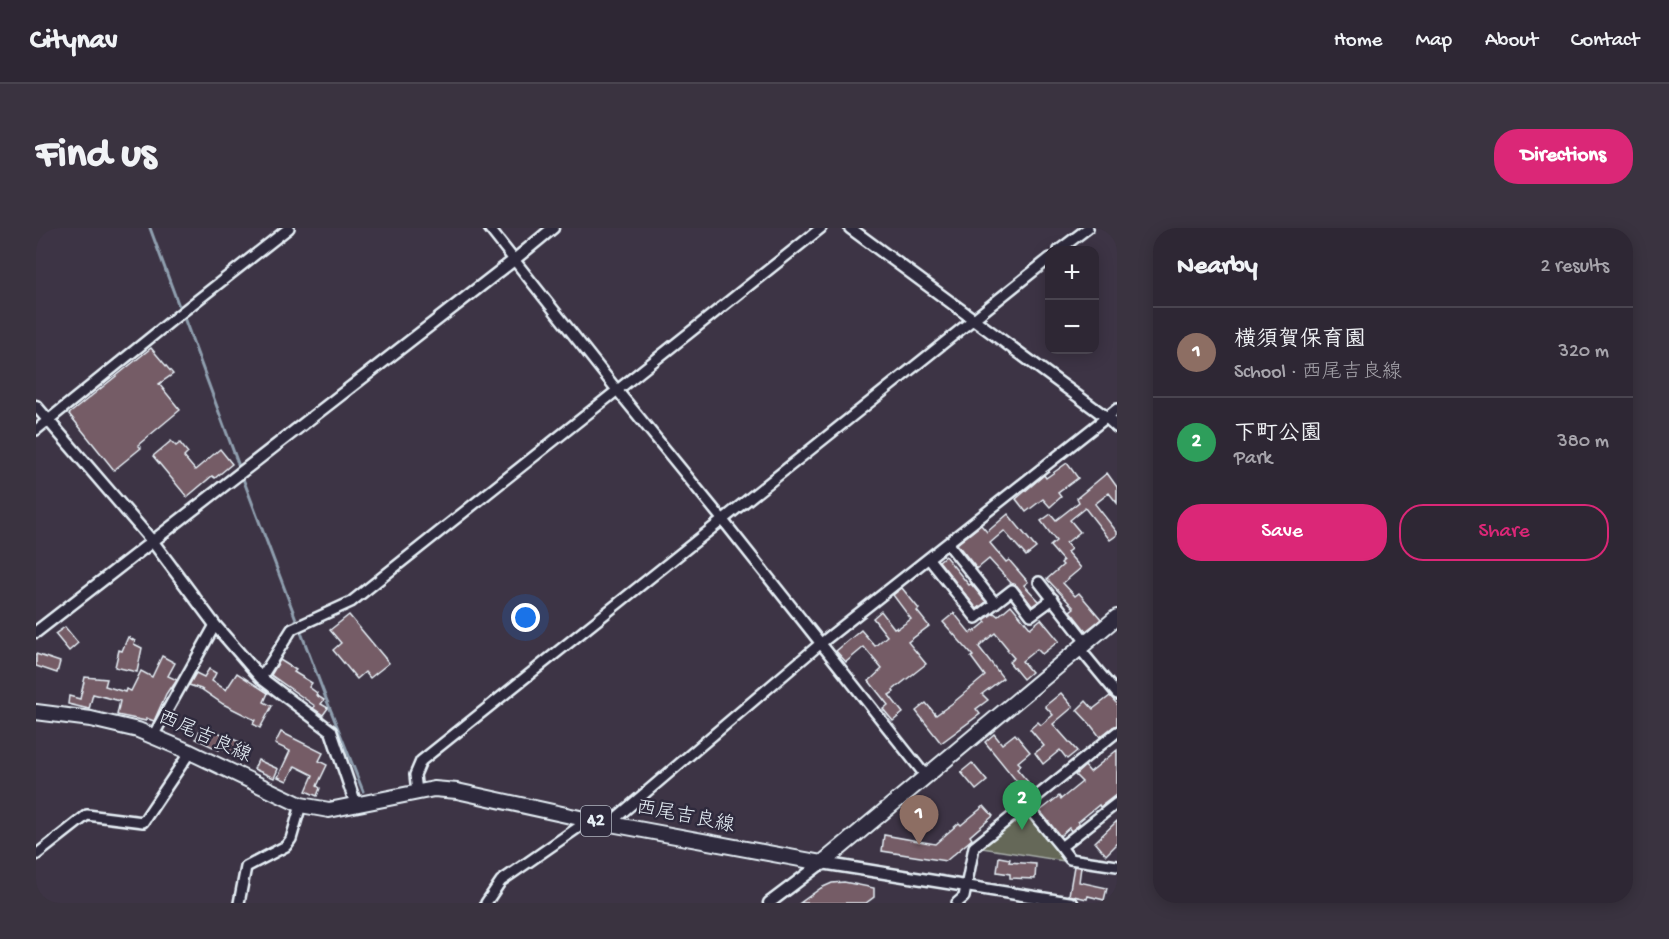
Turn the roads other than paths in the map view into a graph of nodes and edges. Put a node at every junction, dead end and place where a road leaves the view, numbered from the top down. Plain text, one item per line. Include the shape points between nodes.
1 (289, 228) edge
2 (489, 228) edge
3 (553, 228) edge
4 (821, 228) edge
5 (850, 228) edge
6 (1088, 228) edge
7 (1064, 246) edge
8 (514, 260) junction
9 (1045, 262) edge
10 (974, 318) junction
11 (617, 390) junction
12 (36, 406) edge
13 (1117, 409) edge
14 (1107, 417) junction
15 (48, 421) junction
16 (1117, 427) edge
17 (36, 430) edge
18 (722, 519) junction
19 (153, 542) junction
20 (948, 544) junction
21 (929, 559) junction
22 (1039, 582) dead end
23 (1053, 599) junction
24 (995, 603) junction
25 (1117, 617) edge
26 (215, 625) junction
27 (36, 632) edge
28 (820, 644) junction
29 (1082, 645) junction
30 (261, 678) junction
31 (1117, 694) edge
32 (36, 712) edge
33 (1117, 732) edge
34 (153, 736) junction
35 (190, 752) junction
36 (926, 776) junction
37 (417, 792) junction
38 (1117, 803) edge
39 (362, 804) junction
40 (301, 805) junction
41 (1026, 805) junction
42 (589, 820) junction
43 (610, 824) junction
44 (1061, 846) junction
45 (36, 855) edge
46 (822, 863) junction
47 (1117, 866) edge
48 (965, 887) junction
49 (1036, 901) edge
50 (239, 903) edge
51 (486, 903) edge
52 (769, 903) edge
53 (957, 903) edge
54 (1072, 903) edge

1 - 15 street
2 - 8 street
3 - 8 street
4 - 11 street
5 - 10 street
6 - 7 street
8 - 11 street
8 - 19 street
9 - 10 street
10 - 14 street
10 - 18 street
11 - 18 street
11 - 30 street via 351,602 292,629
12 - 15 street
13 - 14 street
14 - 16 street
14 - 20 street
15 - 17 street
15 - 19 street
18 - 28 street
18 - 37 street via 422,761 415,775
19 - 26 street
19 - 27 street
20 - 21 street
20 - 24 street
21 - 24 street via 976,618
21 - 28 street
22 - 23 street
23 - 24 street via 1031,615 1012,590
23 - 29 street
25 - 29 main road
26 - 30 street
26 - 34 street
28 - 36 street
28 - 43 street
29 - 31 street
29 - 36 main road
30 - 39 street via 331,731
32 - 34 main road, 西尾吉良線 / 42 via 91,719
33 - 41 street
34 - 35 main road, 西尾吉良線 / 42
35 - 40 main road, 西尾吉良線 / 42
35 - 45 street via 143,822 87,814
36 - 46 main road
37 - 39 main road, 西尾吉良線 / 42
37 - 42 main road, 西尾吉良線 / 42 via 457,791
38 - 44 street
39 - 40 main road, 西尾吉良線 / 42 via 329,810
40 - 50 street via 286,846 246,867
41 - 44 street
41 - 48 street via 974,847
42 - 43 main road, 西尾吉良線 / 42
42 - 51 street via 501,881
43 - 46 main road, 西尾吉良線 / 42
44 - 47 street via 1070,859
46 - 48 street
46 - 52 street
48 - 49 street
48 - 53 street via 964,897
49 - 54 street

